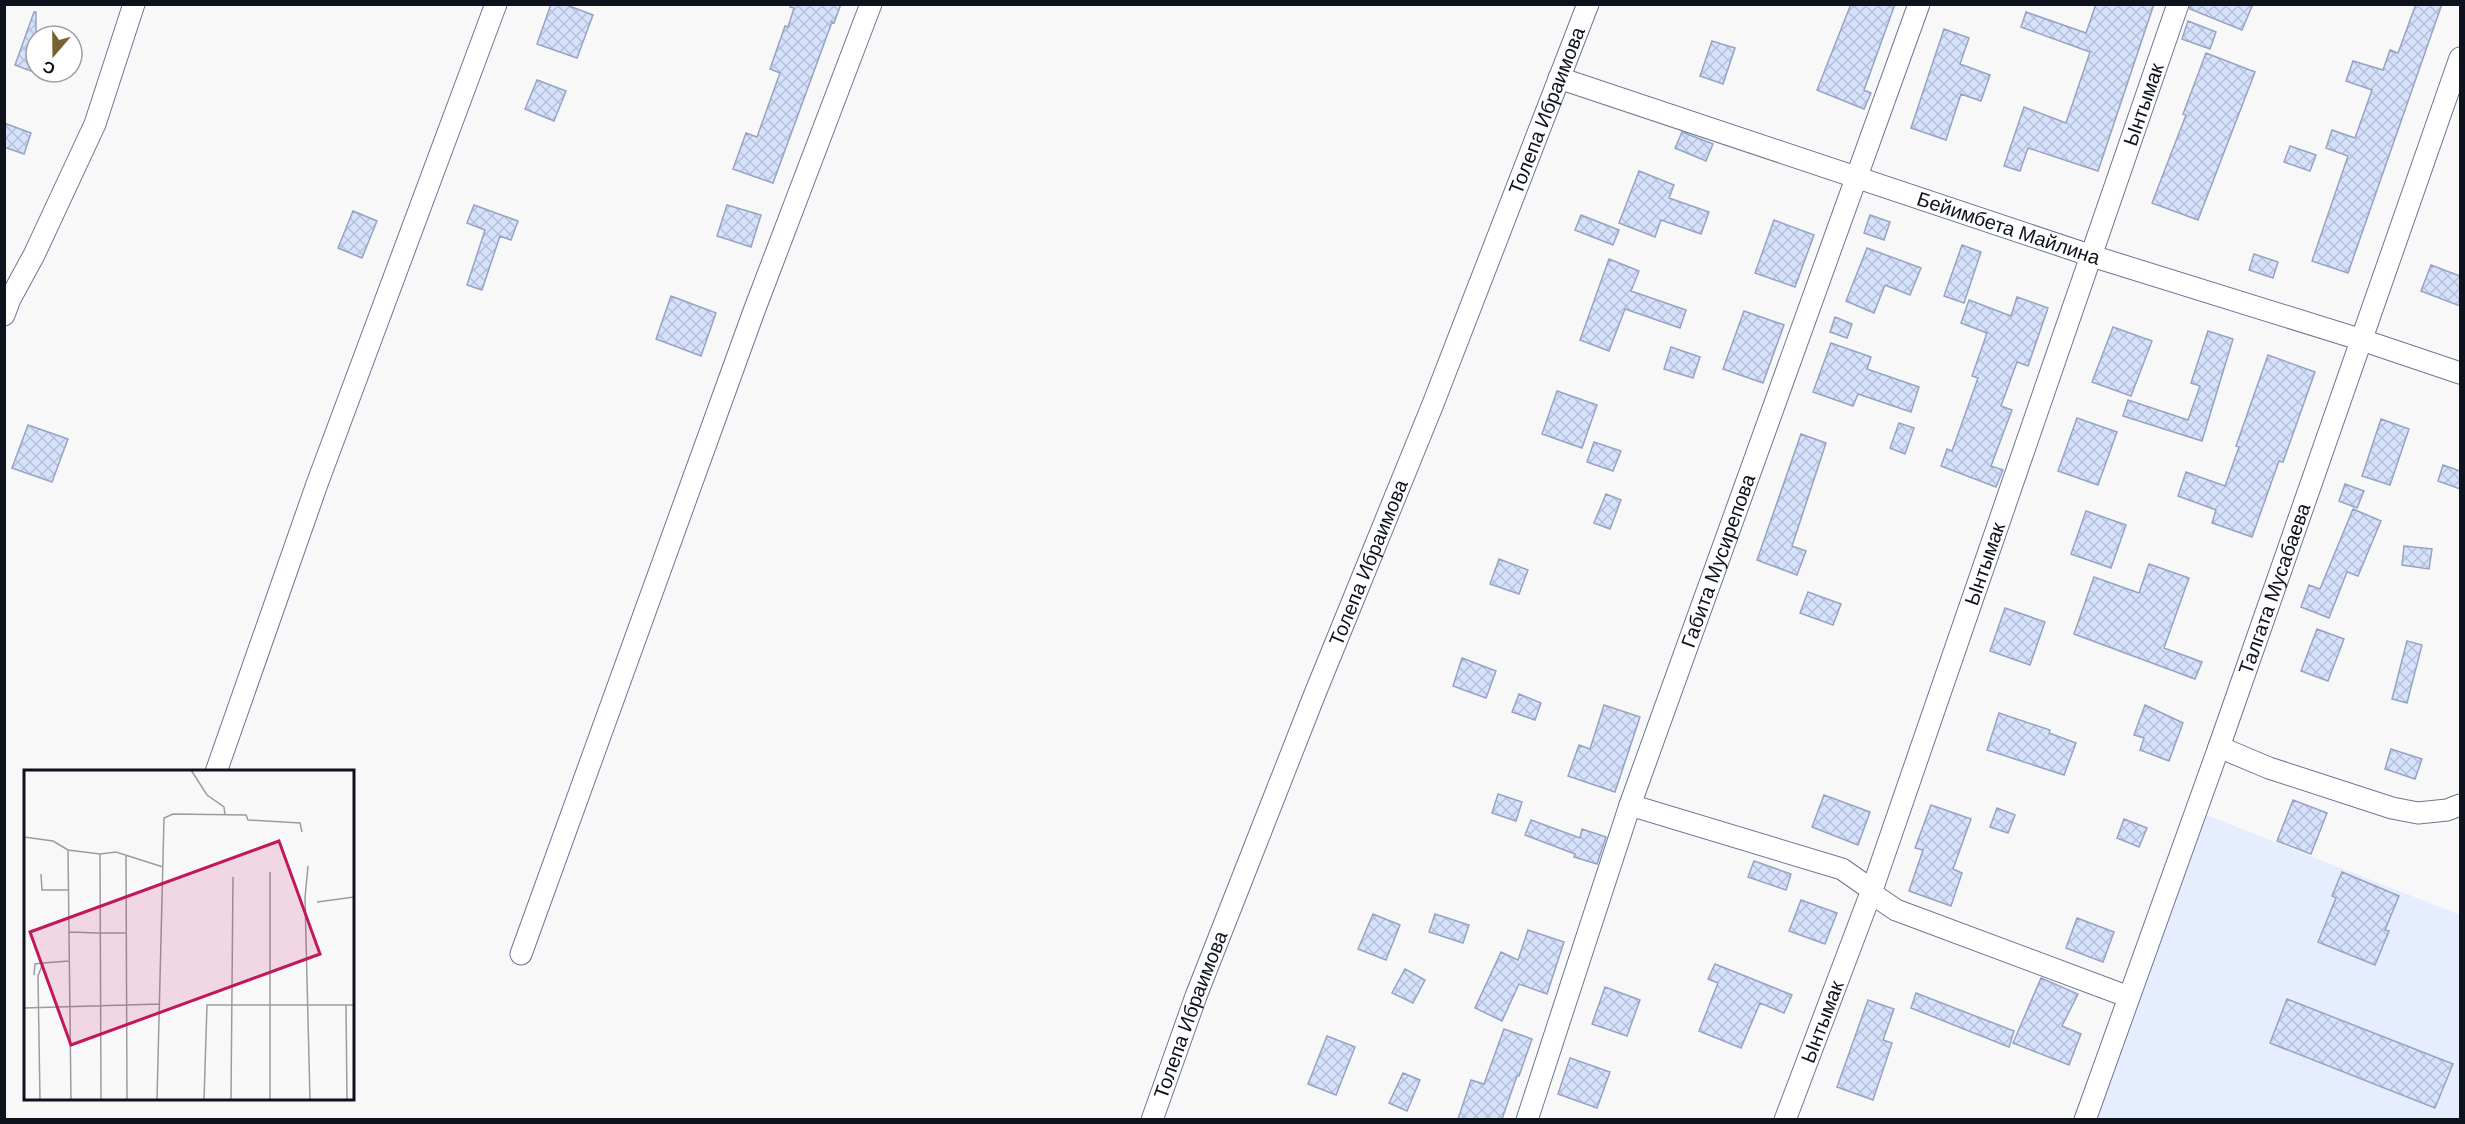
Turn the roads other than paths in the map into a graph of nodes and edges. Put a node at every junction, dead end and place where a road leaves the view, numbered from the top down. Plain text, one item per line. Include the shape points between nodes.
1 (134, 4) edge
2 (496, 4) edge
3 (871, 4) edge
4 (1588, 4) edge
5 (1919, 4) edge
6 (2178, 4) edge
7 (2460, 58) edge
8 (1559, 78) junction
9 (1857, 178) junction
10 (2092, 256) junction
11 (4, 315) edge
12 (2362, 340) junction
13 (2460, 373) edge
14 (2219, 747) junction
15 (216, 770) edge
16 (1630, 806) junction
17 (2456, 810) edge
18 (1872, 891) junction
19 (521, 954) dead end
20 (2129, 997) junction
21 (1152, 1119) edge
22 (1527, 1119) edge
23 (1785, 1119) edge
24 (2085, 1119) edge

1 - 11 street via 95,124
2 - 15 street via 317,484
3 - 19 street via 754,311
4 - 8 street, Толепа Ибраимова
5 - 9 street, Габита Мусирепова
6 - 10 street, Ынтымак
7 - 12 street, Талгата Мусабаева
8 - 9 street, Бейимбета Майлина
8 - 21 street, Толепа Ибраимова via 1196,996
9 - 10 street, Бейимбета Майлина
9 - 16 street, Габита Мусирепова
10 - 12 street, Бейимбета Майлина
10 - 18 street, Ынтымак
12 - 13 street, Бейимбета Майлина
12 - 14 street, Талгата Мусабаева
14 - 17 street via 2269,768 2392,808 2418,813
14 - 20 street, Талгата Мусабаева
16 - 18 street via 1842,869
16 - 22 street, Габита Мусирепова
18 - 20 street via 1896,910
18 - 23 street, Ынтымак
20 - 24 street, Талгата Мусабаева

